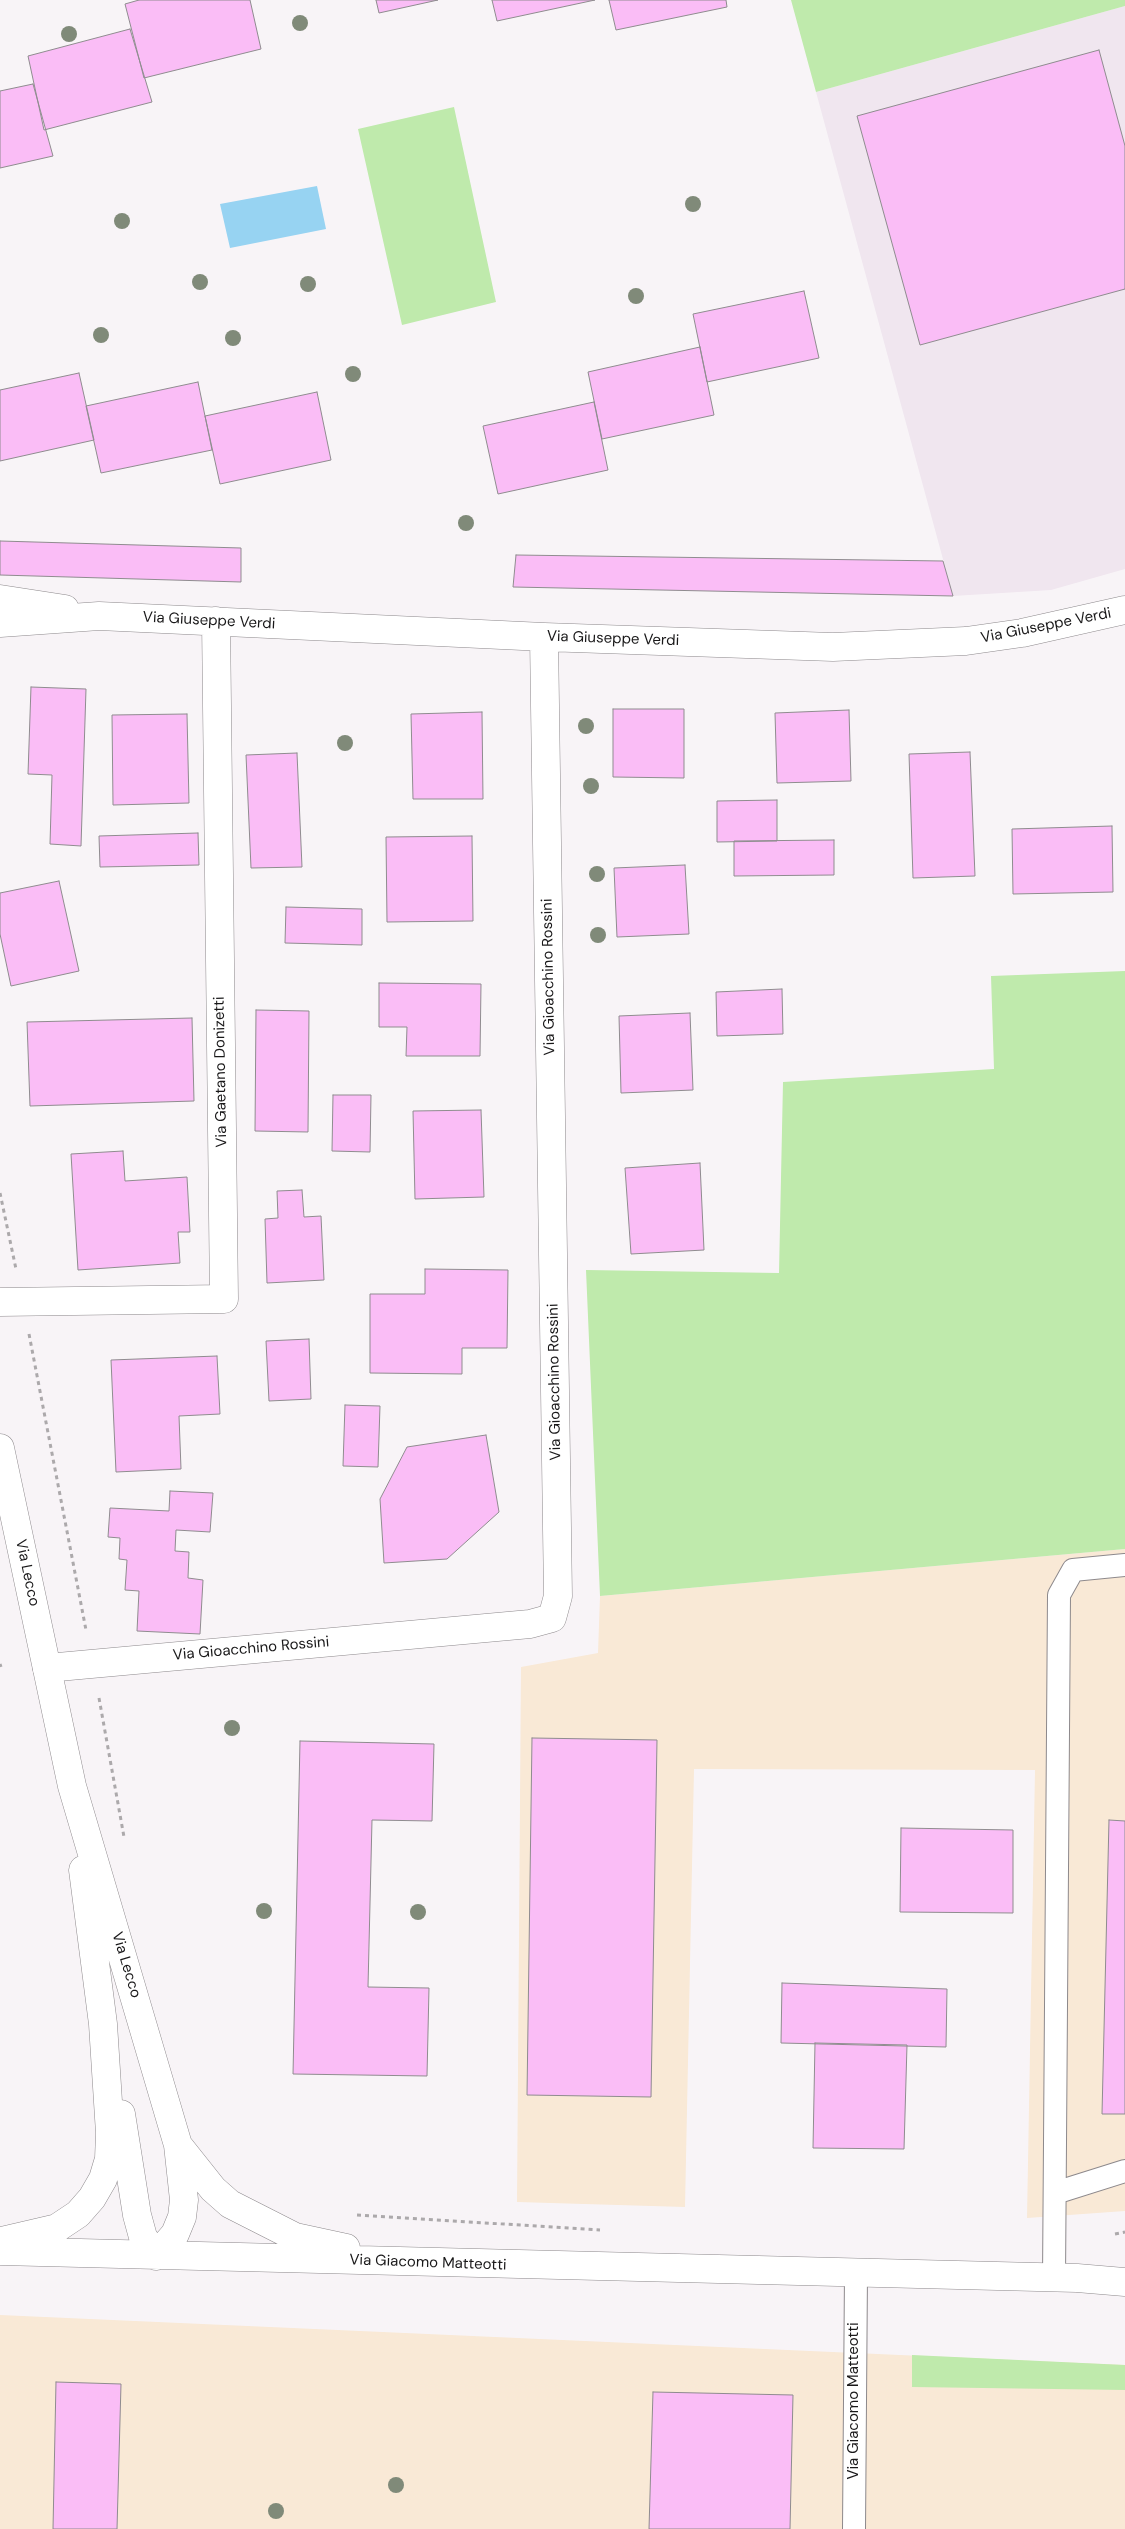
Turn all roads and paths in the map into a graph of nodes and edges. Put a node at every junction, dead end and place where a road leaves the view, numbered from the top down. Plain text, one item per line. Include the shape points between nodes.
1 (0, 599) edge
2 (1125, 610) edge
3 (98, 616) junction
4 (216, 621) junction
5 (0, 623) edge
6 (544, 637) junction
7 (0, 1193) edge
8 (11, 1302) edge
9 (0, 1448) edge
10 (1125, 1565) edge
11 (93, 1663) junction
12 (47, 1668) junction
13 (72, 1786) junction
14 (126, 1846) dead end
15 (103, 2024) junction
16 (178, 2144) junction
17 (1125, 2171) edge
18 (1055, 2193) junction
19 (351, 2215) dead end
20 (605, 2230) dead end
21 (1125, 2232) edge
22 (1115, 2234) dead end
23 (0, 2242) edge
24 (0, 2252) edge
25 (156, 2256) junction
26 (406, 2262) junction
27 (1125, 2269) edge
28 (856, 2273) junction
29 (1065, 2278) junction
30 (1125, 2282) edge
31 (854, 2529) edge

1 - 3 street, Via Giuseppe Verdi
2 - 6 street, Via Giuseppe Verdi via 1022,633 900,645 833,646
3 - 4 street, Via Giuseppe Verdi
3 - 5 street, Via Giuseppe Verdi
4 - 6 street, Via Giuseppe Verdi
4 - 8 street, Via Gaetano Donizetti via 224,1299
6 - 11 street, Via Gioacchino Rossini via 558,1596 552,1618 520,1625
7 - 8 path
8 - 11 path
9 - 12 street, Via Lecco
10 - 18 lane via 1073,1570 1059,1595
11 - 12 street, Via Gioacchino Rossini
11 - 14 path
12 - 13 street, Via Lecco
13 - 15 street, Via Lecco
13 - 16 street, Via Lecco
15 - 23 street, Via Lecco via 110,2133 109,2159 103,2179 78,2214 57,2228
15 - 25 street, Via Lecco via 129,2155 137,2215 143,2237
16 - 25 street, Via Lecco via 184,2200 182,2217 175,2234
16 - 26 street, Via Lecco via 220,2196 254,2218 295,2236
17 - 18 lane
18 - 29 lane
19 - 20 path
21 - 22 path
24 - 25 street, Via Giacomo Matteotti
25 - 26 street, Via Giacomo Matteotti
26 - 28 street, Via Giacomo Matteotti
27 - 29 street, Via Giacomo Matteotti
28 - 29 street, Via Giacomo Matteotti
28 - 31 lane, Via Giacomo Matteotti
29 - 30 street, Via Giacomo Matteotti

